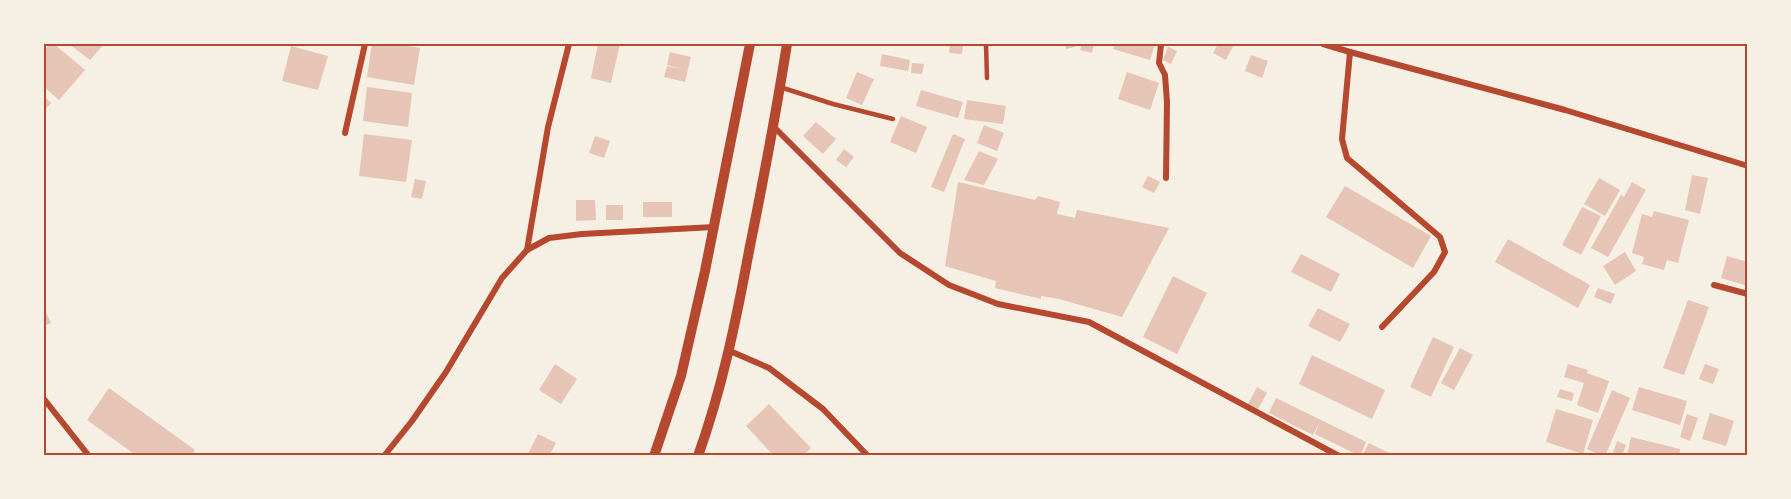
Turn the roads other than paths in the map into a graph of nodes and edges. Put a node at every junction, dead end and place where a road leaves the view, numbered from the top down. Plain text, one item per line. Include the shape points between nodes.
1 (365, 44) edge
2 (569, 44) edge
3 (750, 44) edge
4 (787, 44) edge
5 (986, 44) edge
6 (1161, 44) edge
7 (1323, 44) edge
8 (1350, 52) junction
9 (987, 78) dead end
10 (780, 87) junction
11 (894, 118) dead end
12 (774, 127) junction
13 (345, 133) dead end
14 (1748, 166) edge
15 (1166, 178) dead end
16 (714, 227) junction
17 (527, 250) junction
18 (1714, 285) dead end
19 (1748, 294) edge
20 (1382, 327) dead end
21 (730, 351) junction
22 (44, 399) edge
23 (89, 456) edge
24 (384, 456) edge
25 (654, 456) edge
26 (698, 456) edge
27 (868, 456) edge
28 (1339, 456) edge

1 - 13 street
2 - 17 street via 548,127
3 - 16 street
4 - 10 street
5 - 9 lane
6 - 15 street via 1159,63 1165,75 1167,102
7 - 8 street
8 - 14 street via 1565,110
8 - 20 street via 1342,139 1347,158 1440,237 1445,252 1434,272
10 - 11 lane
10 - 12 street
12 - 21 street
12 - 28 street via 900,253 948,285 998,304 1089,322
16 - 17 street via 549,238
16 - 25 street via 681,376
17 - 24 street via 502,278 446,372
18 - 19 street
21 - 26 street
21 - 27 street via 769,368 823,409
22 - 23 street

